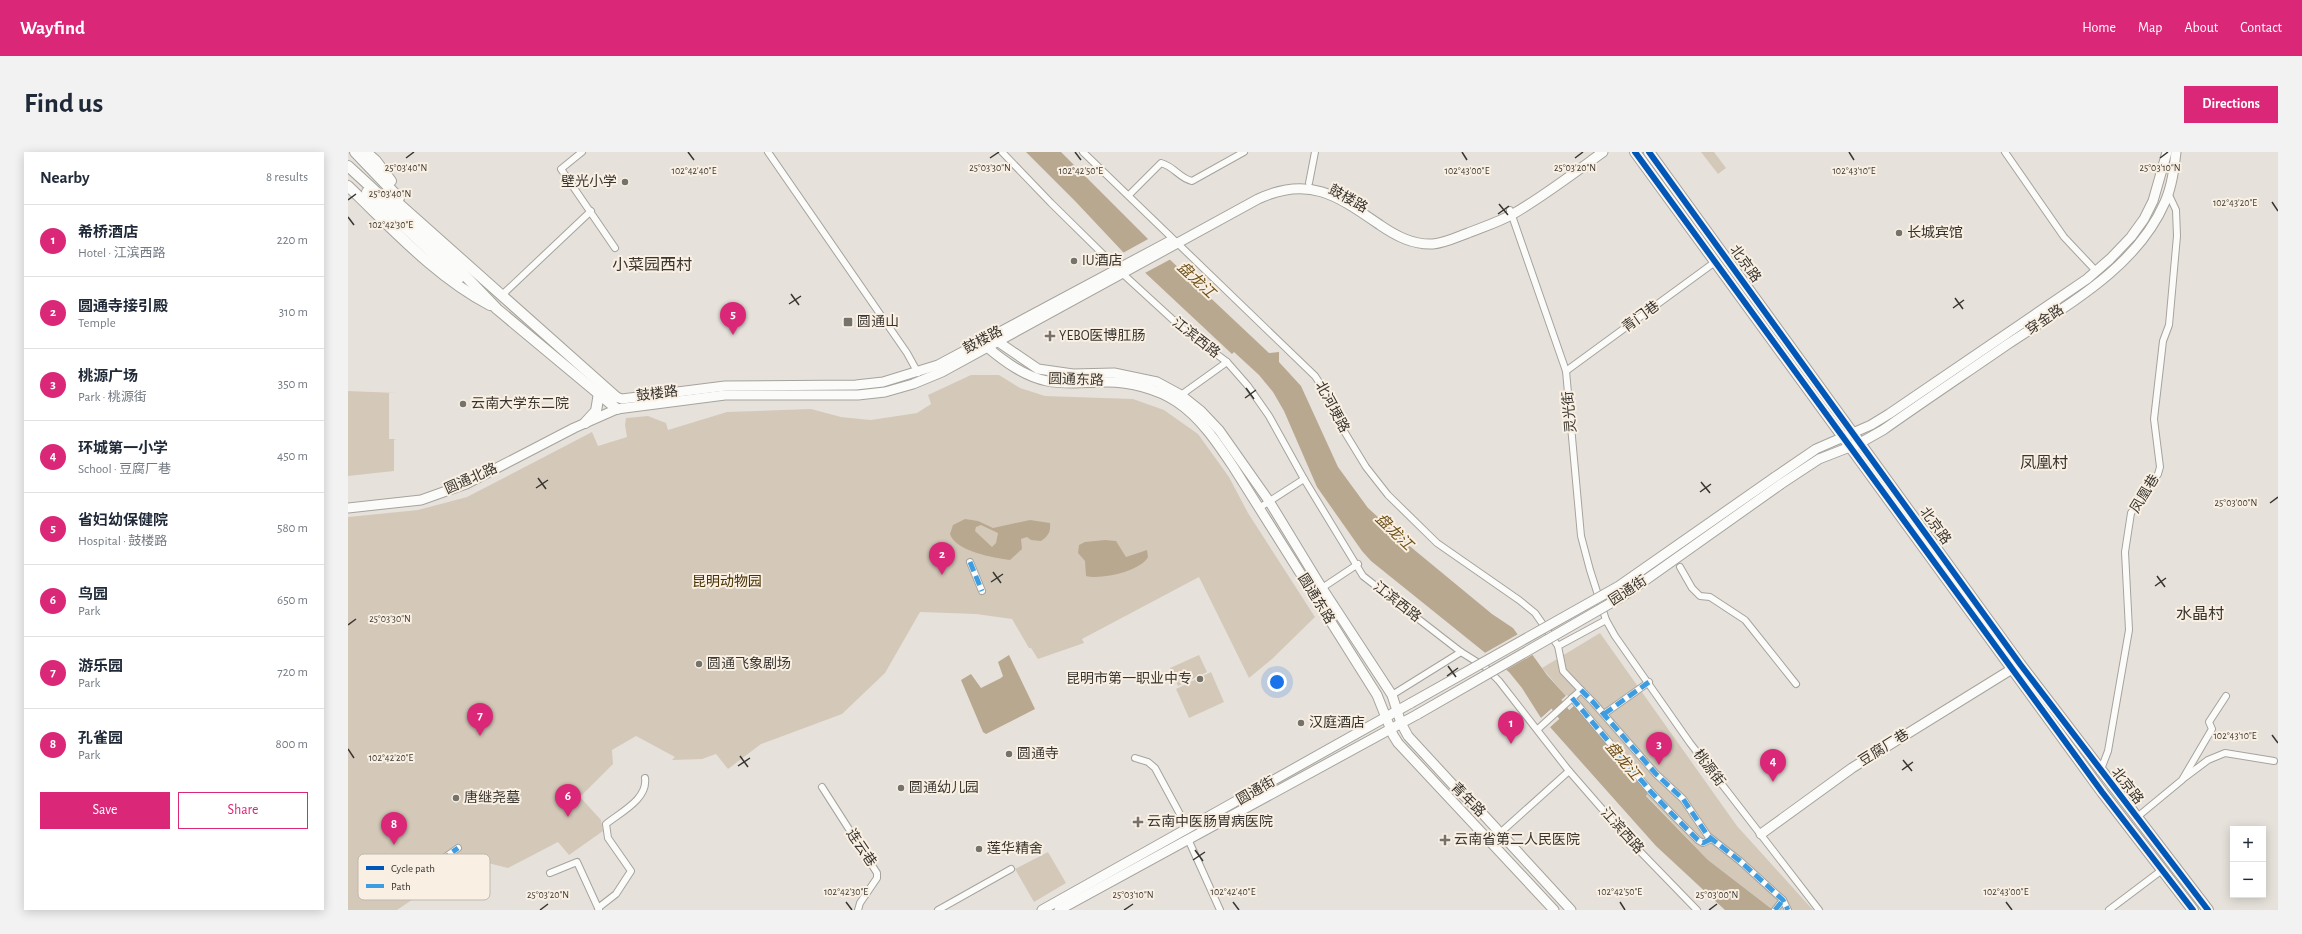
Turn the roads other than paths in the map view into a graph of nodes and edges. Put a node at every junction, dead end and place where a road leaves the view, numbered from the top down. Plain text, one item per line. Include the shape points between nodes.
1 (356, 152) edge
2 (366, 152) edge
3 (582, 152) edge
4 (768, 152) edge
5 (1002, 152) edge
6 (1083, 152) edge
7 (1244, 152) edge
8 (1315, 152) edge
9 (1594, 152) edge
10 (1603, 152) edge
11 (1635, 152) edge
12 (1649, 152) edge
13 (2005, 152) edge
14 (2167, 152) edge
15 (2176, 152) edge
16 (348, 158) edge
17 (348, 166) edge
18 (348, 174) edge
19 (2161, 175) junction
20 (1309, 183) junction
21 (348, 186) edge
22 (387, 189) junction
23 (2168, 193) junction
24 (1130, 195) junction
25 (591, 212) junction
26 (1511, 212) junction
27 (423, 225) junction
28 (1171, 243) junction
29 (615, 248) dead end
30 (1715, 262) junction
31 (1120, 271) junction
32 (2096, 272) junction
33 (502, 296) junction
34 (497, 309) junction
35 (997, 342) junction
36 (986, 343) junction
37 (1227, 362) junction
38 (1566, 371) junction
39 (918, 373) junction
40 (594, 380) junction
41 (1181, 394) junction
42 (600, 396) junction
43 (616, 402) junction
44 (585, 423) junction
45 (1852, 433) junction
46 (1842, 437) junction
47 (1860, 443) junction
48 (1849, 446) junction
49 (1304, 479) junction
50 (1778, 481) junction
51 (1269, 501) junction
52 (348, 508) edge
53 (1259, 508) junction
54 (970, 562) dead end
55 (1358, 564) junction
56 (1680, 568) dead end
57 (1322, 588) junction
58 (982, 591) dead end
59 (1606, 620) junction
60 (1558, 646) junction
61 (1460, 652) junction
62 (2012, 669) junction
63 (1649, 682) junction
64 (1796, 684) dead end
65 (1581, 690) junction
66 (1392, 695) junction
67 (2226, 696) dead end
68 (1572, 698) junction
69 (1397, 712) junction
70 (1604, 714) junction
71 (1386, 718) junction
72 (1400, 723) junction
73 (1390, 729) junction
74 (1538, 729) junction
75 (1135, 758) dead end
76 (2274, 761) dead end
77 (1569, 771) junction
78 (2100, 772) junction
79 (646, 778) dead end
80 (2182, 780) junction
81 (822, 787) dead end
82 (2136, 818) junction
83 (1500, 833) junction
84 (1188, 834) junction
85 (1761, 834) junction
86 (1711, 839) junction
87 (458, 848) dead end
88 (450, 854) edge
89 (1011, 869) dead end
90 (2162, 870) junction
91 (550, 872) dead end
92 (1782, 900) junction
93 (599, 909) edge
94 (858, 910) edge
95 (938, 910) edge
96 (1042, 910) edge
97 (1059, 910) edge
98 (1220, 910) edge
99 (1554, 910) edge
100 (1571, 910) edge
101 (1697, 910) edge
102 (1774, 910) edge
103 (1788, 910) edge
104 (1819, 910) edge
105 (2109, 910) edge
106 (2193, 910) edge
107 (2208, 910) edge

1 - 22 main road
2 - 27 main road via 376,161
3 - 25 street via 561,168
4 - 39 street via 907,353
5 - 31 street, 江滨西路
6 - 24 street, 北河埂路
7 - 24 street via 1192,181 1185,179 1171,166 1161,163
8 - 20 street
9 - 26 main road, 鼓楼路
10 - 26 main road, 鼓楼路
11 - 30 main road, 北京路
12 - 45 main road, 北京路
13 - 32 street via 2064,237
14 - 19 main road, 穿金路
15 - 23 main road, 穿金路
16 - 22 main road
17 - 34 main road via 472,282
18 - 34 main road via 436,257
19 - 23 main road
19 - 32 main road, 穿金路 via 2144,219 2131,237
20 - 26 main road, 鼓楼路 via 1335,190 1394,228 1419,238 1434,238
20 - 28 main road, 鼓楼路 via 1282,184 1268,188
21 - 34 main road via 438,270 473,296
22 - 27 main road
23 - 47 main road, 穿金路 via 2166,202 2146,234 2122,264 2072,302
23 - 78 street, 凤凰巷 via 2176,210 2177,236 2169,325 2163,342 2154,420 2160,467 2158,474 2131,513 2125,552 2128,637 2108,752
24 - 28 street, 北河埂路
25 - 29 street
25 - 33 street
26 - 28 main road, 鼓楼路 via 1453,238 1434,244 1418,243 1391,232 1333,195 1310,188 1290,189 1270,193
26 - 38 street, 灵光街
27 - 33 main road, 鼓楼路
28 - 31 main road, 鼓楼路
28 - 60 street, 北河埂路 via 1315,376 1328,396 1336,418 1366,467 1388,495 1437,543 1535,613
30 - 38 street, 青门巷
30 - 46 main road, 北京路
31 - 35 main road, 鼓楼路
31 - 36 main road, 鼓楼路
31 - 37 street, 江滨西路 via 1182,329
32 - 45 main road, 穿金路 via 1889,414
33 - 40 main road, 鼓楼路
34 - 42 main road
35 - 36 main road, 圆通东路
35 - 41 main road, 圆通东路 via 1038,369 1073,374 1114,373 1135,376 1157,382
36 - 39 main road, 鼓楼路
36 - 43 main road, 鼓楼路 via 929,378 885,392 858,395 725,395
36 - 53 main road, 圆通东路 via 1001,359 1028,376 1065,383 1131,384 1176,401 1213,436
37 - 41 street
37 - 49 street, 江滨西路 via 1269,416
38 - 59 street, 灵光街 via 1581,536
39 - 43 main road, 鼓楼路 via 856,385 725,386
40 - 42 main road
40 - 43 main road, 鼓楼路
41 - 51 main road, 圆通东路 via 1219,430
42 - 43 main road
42 - 44 main road via 596,411
43 - 44 main road, 圆通北路
44 - 52 main road, 圆通北路 via 466,484 421,500
45 - 46 main road, 园通街
45 - 47 main road, 北京路
46 - 48 main road, 北京路
46 - 50 main road, 园通街 via 1816,449
47 - 48 main road, 园通街
47 - 78 main road, 北京路
48 - 50 main road, 园通街
48 - 62 main road, 北京路
49 - 51 street
49 - 55 street, 江滨西路
50 - 69 main road, 园通街, bridge via 1619,586
50 - 72 main road, 园通街, bridge via 1623,596
51 - 53 street
51 - 57 main road, 圆通东路
53 - 71 main road, 圆通东路 via 1377,695
54 - 58 street
55 - 57 street
55 - 61 street, 江滨西路 via 1363,576
56 - 64 street via 1700,596 1710,597 1745,620
57 - 66 main road, 圆通东路
59 - 60 street
59 - 63 street, 桃源街
60 - 65 street via 1563,671
61 - 66 street
61 - 74 street, 江滨西路 via 1485,667
62 - 85 main road, 豆腐厂巷 via 1852,768
62 - 90 main road, 北京路
63 - 70 street
63 - 85 street, 桃源街 via 1690,742
65 - 68 street
65 - 70 street
66 - 69 main road, 圆通东路
67 - 80 street via 2209,722 2212,729 2208,738
68 - 74 street
68 - 86 street via 1675,817 1698,840 1703,843
69 - 71 main road, 园通街
69 - 72 main road, 圆通东路
70 - 86 street via 1656,774 1683,799
71 - 73 main road, 圆通东路
71 - 84 main road, 圆通街
72 - 73 main road, 园通街
72 - 83 main road, 青年路 via 1408,736
73 - 84 main road, 圆通街
73 - 99 main road, 青年路 via 1398,744
74 - 77 street, 江滨西路
75 - 84 street via 1148,762 1155,768
76 - 80 street via 2225,753 2208,760
77 - 83 street
77 - 101 street, 江滨西路 via 1630,841
78 - 82 main road, 北京路
79 - 93 street via 646,785 640,798 606,824 608,838 631,871 616,894
80 - 82 street
81 - 94 street, 连云巷 via 877,873 877,878
82 - 107 main road, 北京路
83 - 100 main road, 青年路
84 - 96 main road, 圆通街
84 - 97 main road, 圆通街
84 - 98 street
85 - 104 street, 桃源街
86 - 92 street via 1740,861
87 - 88 street
89 - 95 street
90 - 105 street
90 - 106 main road, 北京路
91 - 93 street via 577,862
92 - 102 street
92 - 103 street

